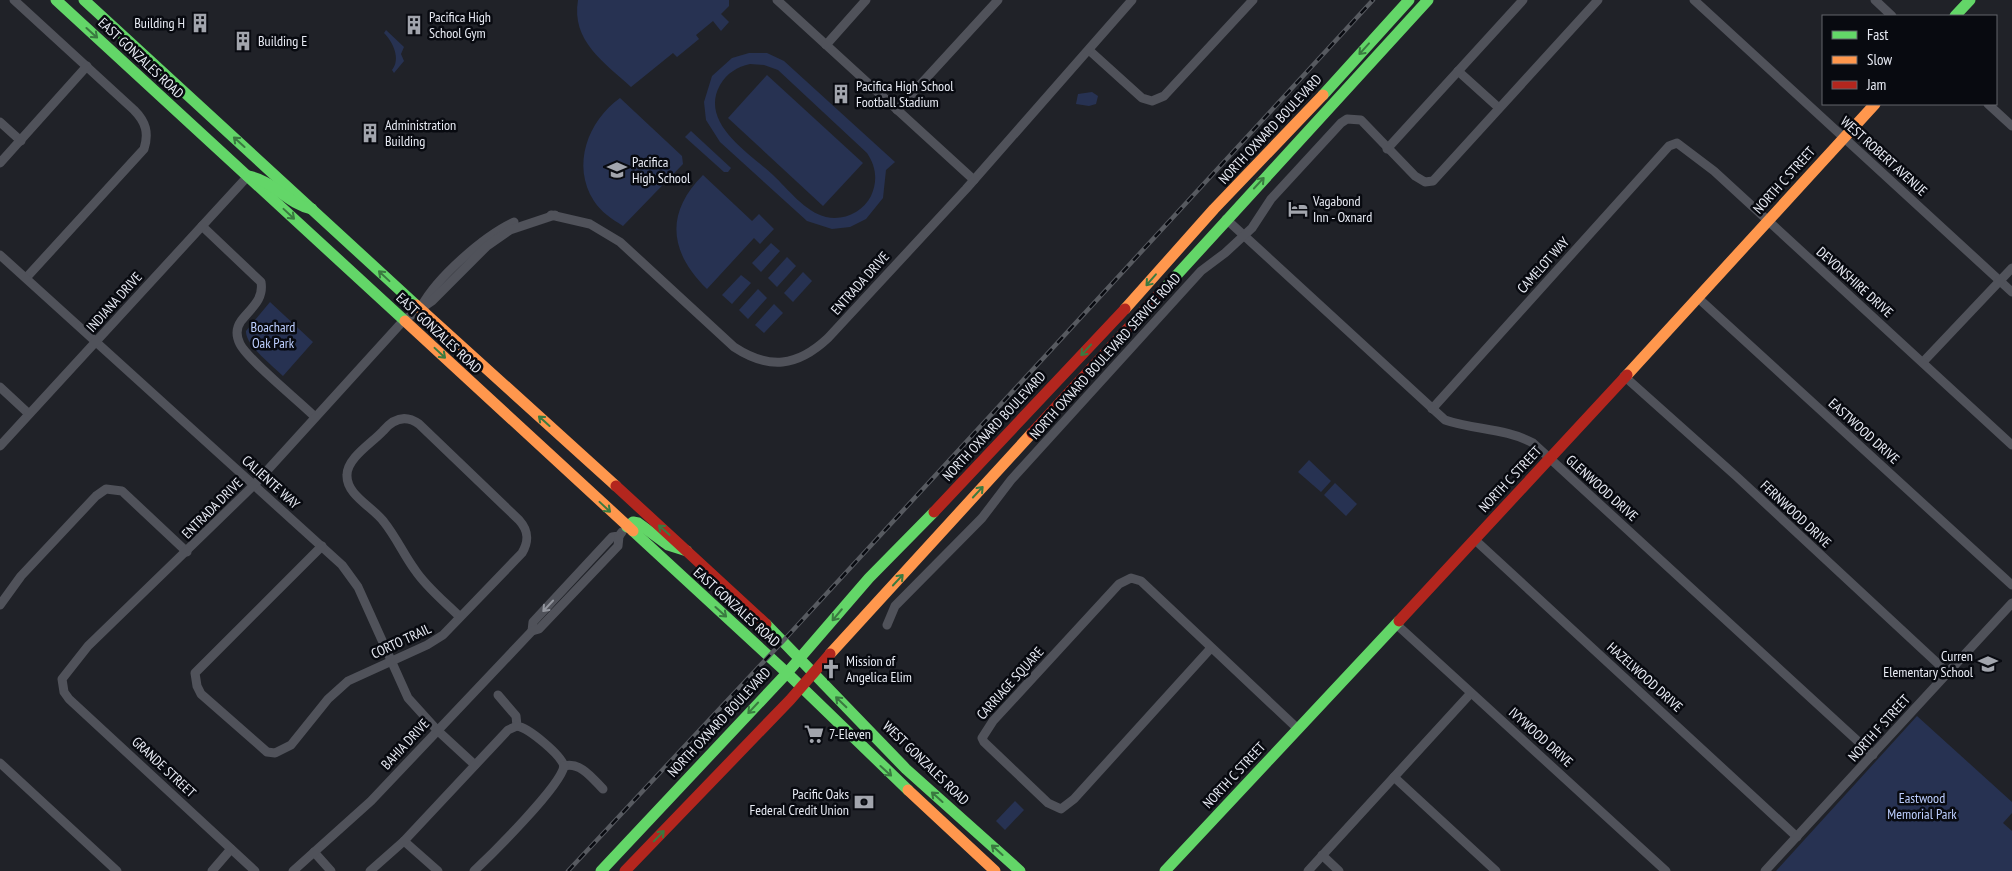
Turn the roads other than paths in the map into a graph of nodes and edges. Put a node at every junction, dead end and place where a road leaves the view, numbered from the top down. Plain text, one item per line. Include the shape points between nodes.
1 (14, 0) edge
2 (56, 0) edge
3 (84, 0) edge
4 (777, 0) edge
5 (866, 0) edge
6 (998, 0) edge
7 (1132, 0) edge
8 (1253, 0) edge
9 (1409, 0) edge
10 (1417, 0) edge
11 (1428, 0) edge
12 (1523, 0) edge
13 (1596, 0) edge
14 (1694, 0) edge
15 (1875, 0) edge
16 (1970, 0) edge
17 (1891, 15) edge
18 (1956, 15) edge
19 (1378, 34) junction
20 (826, 45) junction
21 (1090, 51) junction
22 (87, 66) junction
23 (1458, 70) junction
24 (161, 96) junction
25 (1874, 105) edge
26 (1989, 105) edge
27 (1499, 108) junction
28 (897, 110) junction
29 (0, 122) edge
30 (2012, 126) edge
31 (1843, 138) junction
32 (20, 141) junction
33 (1677, 143) joint
34 (1387, 149) junction
35 (0, 163) edge
36 (262, 164) junction
37 (248, 176) junction
38 (974, 180) junction
39 (1232, 190) junction
40 (312, 210) junction
41 (1226, 219) junction
42 (1768, 221) junction
43 (202, 226) junction
44 (1244, 235) junction
45 (1182, 246) junction
46 (0, 255) edge
47 (2012, 268) edge
48 (26, 278) junction
49 (2000, 281) junction
50 (2012, 292) edge
51 (1697, 297) junction
52 (420, 309) junction
53 (404, 320) junction
54 (96, 341) junction
55 (1923, 362) junction
56 (1624, 376) junction
57 (0, 387) edge
58 (1432, 409) junction
59 (29, 414) junction
60 (315, 417) junction
61 (2012, 444) edge
62 (0, 446) edge
63 (1550, 459) junction
64 (254, 485) junction
65 (956, 488) junction
66 (960, 511) junction
67 (623, 532) junction
68 (1474, 539) junction
69 (322, 546) junction
70 (186, 552) junction
71 (688, 552) junction
72 (590, 561) junction
73 (2012, 585) edge
74 (2012, 603) edge
75 (563, 604) junction
76 (0, 605) edge
77 (460, 617) junction
78 (1396, 624) junction
79 (887, 625) dead end
80 (532, 631) junction
81 (1211, 648) junction
82 (800, 659) junction
83 (391, 660) junction
84 (787, 673) junction
85 (1948, 673) junction
86 (814, 675) junction
87 (62, 679) joint
88 (802, 687) junction
89 (1471, 692) junction
90 (498, 695) dead end
91 (517, 726) junction
92 (1298, 729) junction
93 (437, 730) junction
94 (1873, 755) junction
95 (0, 763) edge
96 (475, 765) junction
97 (564, 766) junction
98 (1394, 777) junction
99 (604, 789) dead end
100 (973, 829) junction
101 (633, 837) junction
102 (1797, 837) junction
103 (404, 840) junction
104 (963, 841) junction
105 (232, 849) junction
106 (314, 852) junction
107 (1322, 856) junction
108 (117, 871) edge
109 (212, 871) edge
110 (255, 871) edge
111 (293, 871) edge
112 (331, 871) edge
113 (370, 871) edge
114 (438, 871) edge
115 (474, 871) edge
116 (601, 871) edge
117 (624, 871) edge
118 (995, 871) edge
119 (1020, 871) edge
120 (1165, 871) edge
121 (1308, 871) edge
122 (1339, 871) edge
123 (1496, 871) edge
124 (1666, 871) edge
125 (1765, 871) edge

1 - 22 street
2 -> 24 main road, EAST GONZALES ROAD
36 -> 3 main road, EAST GONZALES ROAD
4 - 20 street
5 - 20 street
6 - 28 street
7 - 21 street, ENTRADA DRIVE
8 - 21 street via 1164,96 1152,100 1142,98
9 - 19 main road, NORTH OXNARD BOULEVARD
10 - 19 main road
41 -> 11 main road, NORTH OXNARD BOULEVARD
12 - 23 street
13 - 27 street
14 - 31 street, WEST ROBERT AVENUE
15 - 17 street
16 - 18 main road
19 -> 39 main road, NORTH OXNARD BOULEVARD
20 - 28 street
21 - 38 street, ENTRADA DRIVE
22 - 32 street
22 - 48 street via 142,118 147,129 144,149
23 - 27 street
23 - 34 street
24 - 36 main road via 175,99 246,164
24 - 37 main road, EAST GONZALES ROAD
25 - 31 main road, NORTH C STREET
26 - 30 street
27 - 34 street via 1433,181 1420,180
28 - 38 street
29 - 32 street
31 - 42 main road, NORTH C STREET
31 - 49 street, WEST ROBERT AVENUE
32 - 35 street
33 - 42 street, DEVONSHIRE DRIVE via 1714,171
33 - 58 street, CAMELOT WAY via 1669,146
34 - 44 street, NORTH OXNARD BOULEVARD SERVICE ROAD via 1368,126 1354,118 1341,122 1282,186
36 - 40 main road, EAST GONZALES ROAD
37 - 40 main road via 259,176 294,206
37 - 43 street, INDIANA DRIVE
37 -> 53 main road, EAST GONZALES ROAD
38 - 52 street, ENTRADA DRIVE via 823,343 806,356 779,362 750,358 620,242 590,224 555,215 522,219 481,242 427,297
39 - 41 main road via 1233,202
39 - 45 main road, NORTH OXNARD BOULEVARD
52 -> 40 main road, EAST GONZALES ROAD
41 - 44 street, GLENWOOD DRIVE
41 - 45 main road via 1211,226 1194,245
66 -> 41 main road, NORTH OXNARD BOULEVARD
42 - 51 main road, NORTH C STREET
42 - 55 street, DEVONSHIRE DRIVE
43 - 54 street, INDIANA DRIVE
43 - 60 street via 262,282 258,301 238,329 239,342
44 - 58 street, GLENWOOD DRIVE
44 - 79 street, NORTH OXNARD BOULEVARD SERVICE ROAD via 1201,271 1011,480 982,518 894,606
45 -> 65 main road, NORTH OXNARD BOULEVARD
46 - 48 street, CALIENTE WAY
47 - 49 street
48 - 54 street, CALIENTE WAY
49 - 50 street, WEST ROBERT AVENUE
49 - 55 street
51 - 56 main road, NORTH C STREET
51 - 73 street, EASTWOOD DRIVE
52 - 53 street, ENTRADA DRIVE
71 -> 52 main road, EAST GONZALES ROAD
53 - 60 street, ENTRADA DRIVE
53 -> 67 main road, EAST GONZALES ROAD
54 - 59 street, INDIANA DRIVE
54 - 64 street, CALIENTE WAY
55 - 61 street, DEVONSHIRE DRIVE
56 - 63 main road, NORTH C STREET
56 - 85 street, FERNWOOD DRIVE
57 - 59 street
58 - 63 street, GLENWOOD DRIVE via 1445,420 1460,425 1516,434
59 - 62 street, INDIANA DRIVE
60 - 64 street, ENTRADA DRIVE
63 - 68 main road, NORTH C STREET
63 - 94 street, GLENWOOD DRIVE
64 - 69 street, CALIENTE WAY
64 - 70 street, ENTRADA DRIVE
65 - 66 main road
65 -> 82 main road, NORTH OXNARD BOULEVARD via 869,578
86 -> 66 main road, NORTH OXNARD BOULEVARD
67 - 71 main road via 633,522 638,523 668,545
67 - 72 street, BAHIA DRIVE via 612,537
67 - 75 street, BAHIA DRIVE via 618,546
67 -> 84 main road, EAST GONZALES ROAD
68 - 78 main road, NORTH C STREET
68 - 102 street, HAZELWOOD DRIVE
69 - 83 street, CALIENTE WAY via 358,587
69 - 83 street, CORTO TRAIL via 196,673 201,694 261,748 272,753 291,745 328,699 348,681
70 - 76 street via 122,491 106,489 21,576
70 - 87 street, ENTRADA DRIVE via 88,646
71 - 82 main road, EAST GONZALES ROAD
72 - 75 street via 591,566 563,598
72 -> 80 street, BAHIA DRIVE via 533,622
74 - 85 street, NORTH F STREET
75 - 80 street, BAHIA DRIVE via 539,629
77 - 77 street, CORTO TRAIL via 415,571 384,521 349,488 347,475 351,463 397,420 408,418 421,426 519,520 528,536 522,553
77 - 83 street, CORTO TRAIL via 435,642
78 - 89 street, IVYWOOD DRIVE
78 - 92 main road, NORTH C STREET
80 - 93 street, BAHIA DRIVE
81 - 81 street, CARRIAGE SQUARE via 1141,581 1124,580 993,721 982,738 1048,803 1061,809 1074,800
81 - 92 street, CARRIAGE SQUARE
82 - 84 main road, NORTH OXNARD BOULEVARD
82 - 86 main road, EAST GONZALES ROAD
83 - 93 street, CALIENTE WAY via 408,698
84 - 88 main road, EAST GONZALES ROAD
84 -> 101 main road, NORTH OXNARD BOULEVARD
85 - 94 street, NORTH F STREET
86 - 88 main road, NORTH OXNARD BOULEVARD
100 -> 86 main road, WEST GONZALES ROAD via 906,769
87 - 105 street, GRANDE STREET via 68,698
88 -> 104 main road via 872,758
117 -> 88 main road, NORTH OXNARD BOULEVARD
89 - 98 street
89 - 124 street, IVYWOOD DRIVE
90 - 91 street via 516,716
91 - 96 street via 508,730
91 - 97 street via 527,730 560,758
92 - 120 main road, NORTH C STREET
93 - 96 street, CALIENTE WAY
93 - 106 street, BAHIA DRIVE via 371,801
94 - 102 street, NORTH F STREET
95 - 108 street
96 - 103 street
97 - 99 street via 580,768
97 - 115 street via 561,777 547,794
98 - 107 street
98 - 123 street
100 - 104 main road
119 -> 100 main road, WEST GONZALES ROAD
101 - 116 main road, NORTH OXNARD BOULEVARD
101 - 117 main road via 632,853 622,866
102 - 125 street, NORTH F STREET
103 - 113 street
103 - 114 street
104 - 118 main road
105 - 109 street
105 - 110 street, GRANDE STREET
106 - 111 street, BAHIA DRIVE
106 - 112 street
107 - 121 street
107 - 122 street

